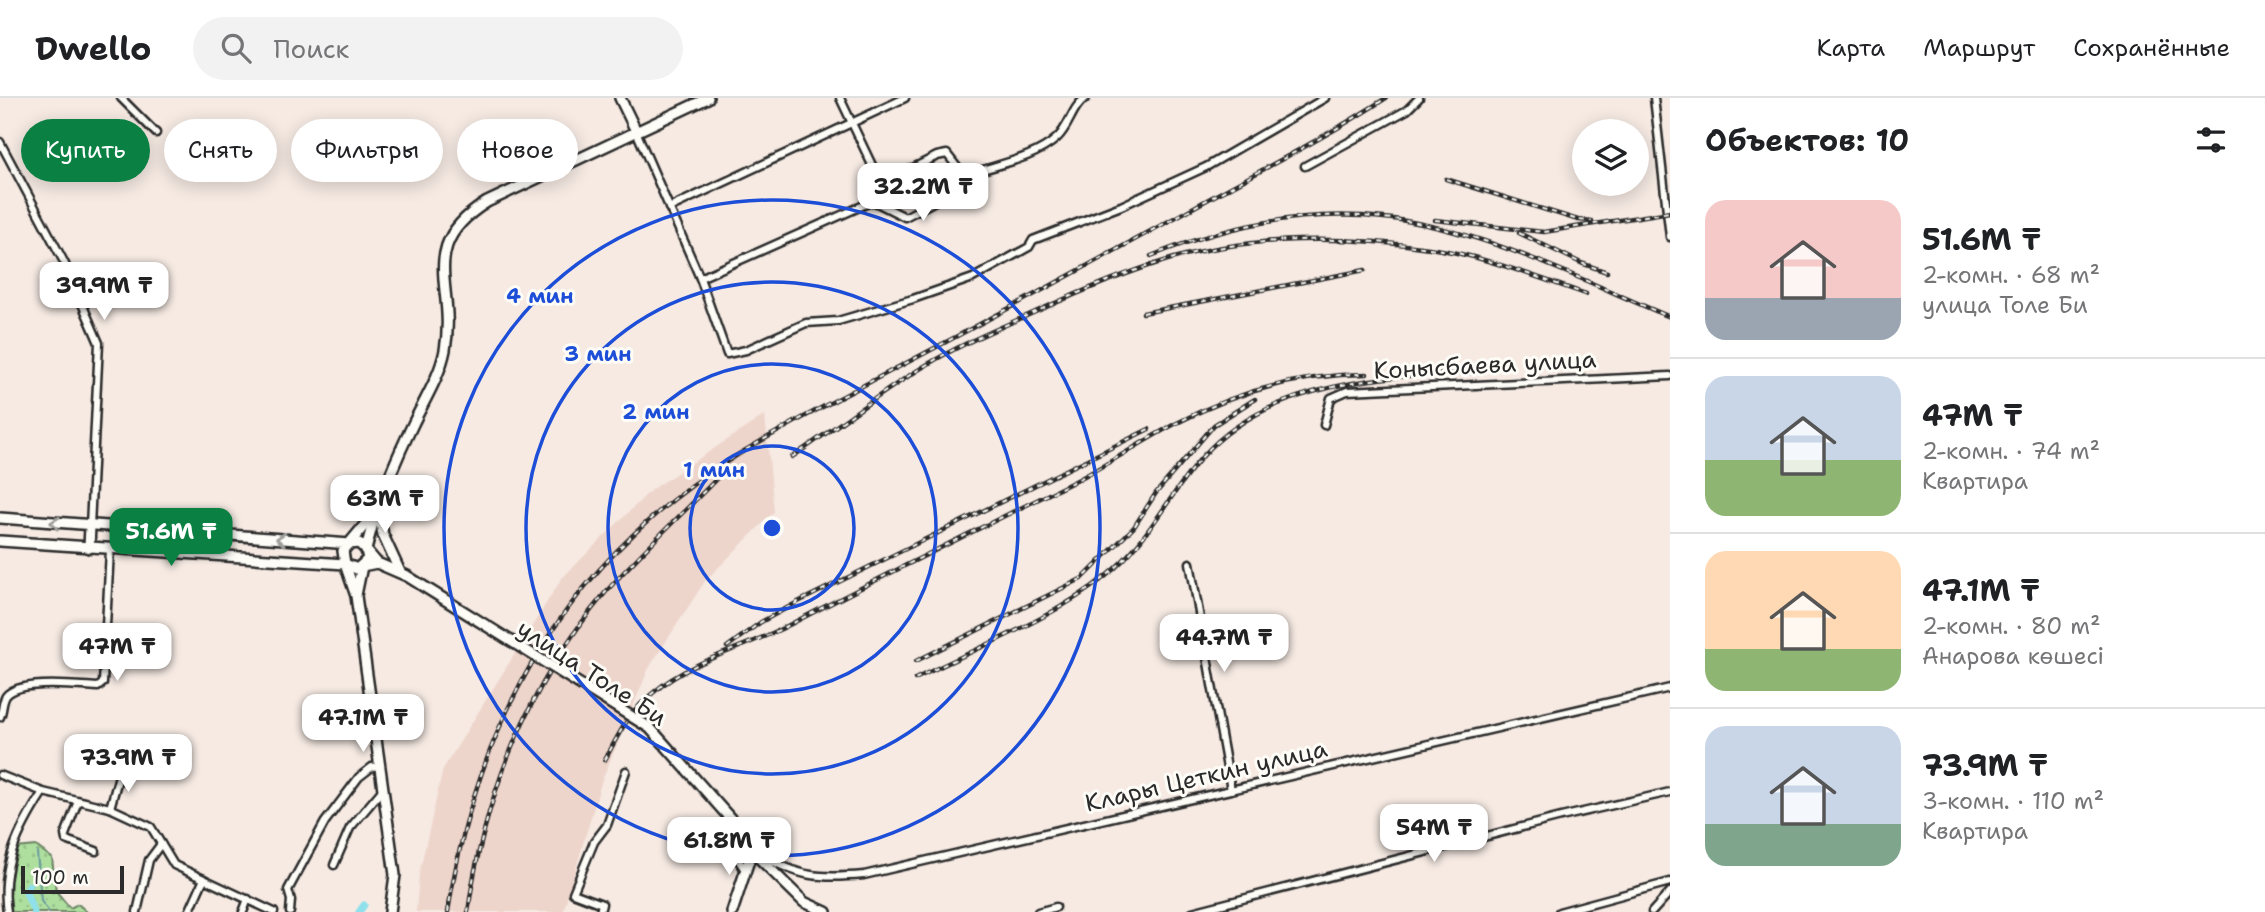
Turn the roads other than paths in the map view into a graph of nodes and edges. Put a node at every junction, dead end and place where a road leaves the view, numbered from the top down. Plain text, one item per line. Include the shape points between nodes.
1 (121, 98) edge
2 (620, 98) edge
3 (708, 98) edge
4 (840, 98) edge
5 (905, 98) edge
6 (1086, 98) edge
7 (1325, 98) edge
8 (1419, 98) edge
9 (1654, 98) edge
10 (1077, 100) edge
11 (852, 123) junction
12 (636, 131) junction
13 (156, 133) dead end
14 (0, 142) edge
15 (1305, 166) dead end
16 (964, 176) junction
17 (881, 184) junction
18 (873, 201) junction
19 (669, 208) junction
20 (1670, 237) edge
21 (700, 278) junction
22 (1670, 376) edge
23 (1324, 425) dead end
24 (378, 502) junction
25 (374, 514) junction
26 (0, 518) edge
27 (90, 526) junction
28 (0, 541) edge
29 (350, 544) junction
30 (89, 548) junction
31 (110, 550) junction
32 (366, 550) junction
33 (1191, 563) dead end
34 (345, 564) junction
35 (377, 564) junction
36 (362, 566) junction
37 (404, 574) junction
38 (356, 596) junction
39 (1670, 688) edge
40 (0, 717) edge
41 (380, 766) junction
42 (626, 771) dead end
43 (120, 772) dead end
44 (0, 775) edge
45 (383, 789) junction
46 (1231, 790) junction
47 (43, 792) junction
48 (1670, 792) edge
49 (78, 801) junction
50 (110, 808) junction
51 (161, 844) junction
52 (753, 848) junction
53 (96, 851) dead end
54 (693, 851) dead end
55 (334, 865) dead end
56 (746, 872) junction
57 (204, 879) junction
58 (1670, 881) edge
59 (2, 887) edge
60 (1670, 892) edge
61 (248, 899) junction
62 (1056, 907) dead end
63 (7, 912) edge
64 (137, 912) edge
65 (189, 912) edge
66 (243, 912) edge
67 (274, 912) edge
68 (290, 912) edge
69 (390, 912) edge
70 (600, 912) edge
71 (733, 912) edge
72 (826, 912) edge
73 (1038, 912) edge
74 (1192, 912) edge
75 (1559, 912) edge
76 (1652, 912) edge

1 - 13 street
2 - 12 main road
3 - 12 main road
4 - 11 street
5 - 11 street
6 - 10 street
7 - 21 street via 1206,167 1033,240 1030,247 973,278 838,321 807,323 746,350 727,354
8 - 15 street via 1407,110
9 - 20 street
10 - 16 street via 1067,128 1055,140
11 - 17 street
11 - 19 street
12 - 19 street
12 - 24 main road via 487,202 455,227 444,255 445,351
14 - 27 street via 64,262 99,343
16 - 17 street via 947,155
16 - 18 street via 937,200 905,217
17 - 18 street
18 - 21 street
19 - 21 street
22 - 23 street, Конысбаева улица via 1347,391 1331,398
24 - 25 main road
24 - 37 main road via 383,535
25 - 29 main road
25 - 32 main road
27 -> 26 main road
29 -> 27 main road
27 - 30 main road
28 - 30 main road
29 - 32 main road via 359,543
29 - 34 main road via 343,551
30 - 31 main road
31 - 34 main road
31 - 40 street via 103,683 98,687 46,684 11,692 4,699
32 - 35 main road
32 - 36 main road via 368,559
33 - 46 street
34 - 36 main road
34 - 38 main road
35 - 36 main road, улица Толе Би
35 - 37 main road, улица Толе Би
36 - 38 main road
37 - 52 main road, улица Толе Би, bridge via 650,729
38 - 41 main road
39 - 46 street, Клары Цеткин улица
41 - 45 main road
41 - 68 street via 359,777 307,852 288,890
42 - 70 street via 607,825 594,842 573,892 602,904
43 - 50 street
44 - 47 street
45 - 55 street via 350,828
45 - 69 main road via 395,874
46 - 52 street, Клары Цеткин улица via 864,875 828,878 794,873
47 - 49 street
47 - 59 street via 9,853
48 - 74 street
49 - 50 street
49 - 53 street via 66,841
50 - 51 street via 151,827
51 - 57 street via 174,865
51 - 64 street via 149,860
52 - 56 main road
52 - 72 main road, улица Толе Би via 804,901
54 - 56 street via 720,842
56 - 71 main road
57 - 61 street
57 - 65 street
58 - 75 street
59 - 63 street
60 - 76 street
61 - 66 street
61 - 67 street
62 - 73 street

